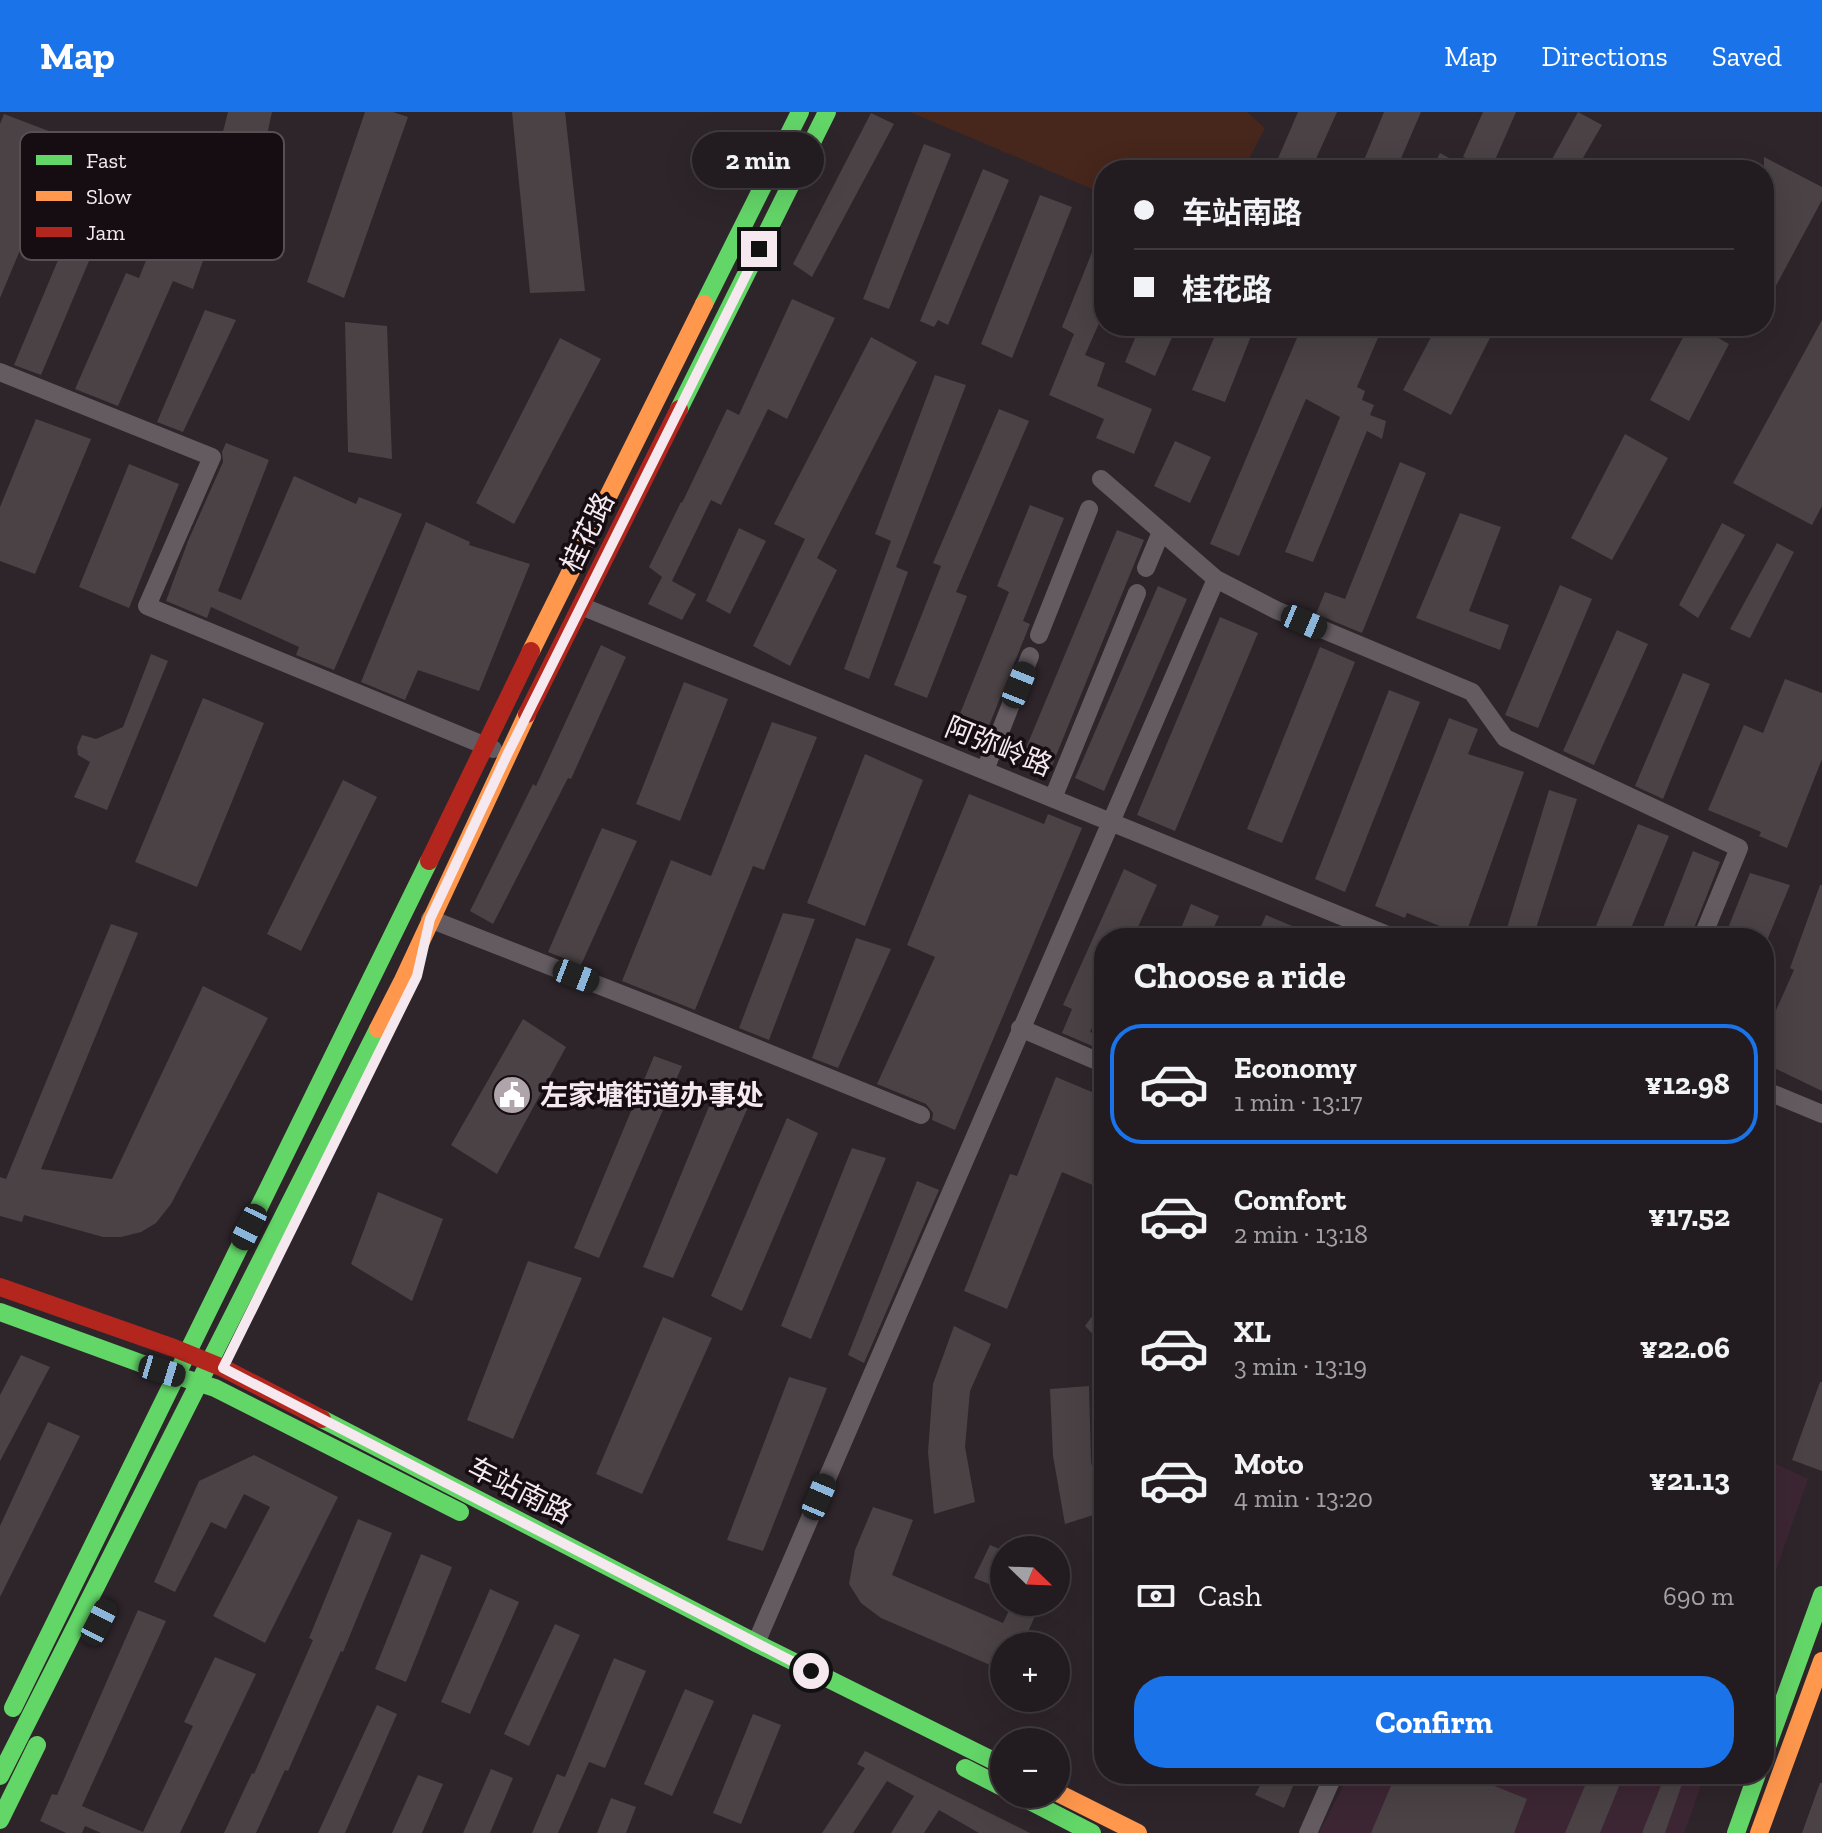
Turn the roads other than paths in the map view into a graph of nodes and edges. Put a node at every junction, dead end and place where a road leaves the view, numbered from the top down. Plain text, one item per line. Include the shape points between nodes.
1 (800, 112) edge
2 (827, 112) edge
3 (0, 372) edge
4 (1101, 479) dead end
5 (1089, 509) dead end
6 (1161, 532) junction
7 (1146, 568) dead end
8 (1216, 579) junction
9 (1137, 593) dead end
10 (581, 606) junction
11 (1039, 635) dead end
12 (1030, 656) dead end
13 (485, 744) junction
14 (507, 755) junction
15 (985, 770) junction
16 (1053, 798) junction
17 (1110, 822) junction
18 (405, 910) junction
19 (430, 919) junction
20 (1370, 928) edge
21 (1706, 928) edge
22 (1020, 1028) junction
23 (1094, 1060) edge
24 (1774, 1094) edge
25 (1822, 1114) edge
26 (921, 1115) dead end
27 (0, 1287) edge
28 (0, 1312) edge
29 (174, 1348) junction
30 (223, 1368) junction
31 (162, 1371) junction
32 (215, 1388) junction
33 (161, 1497) dead end
34 (483, 1524) dead end
35 (1822, 1595) edge
36 (666, 1617) dead end
37 (756, 1643) junction
38 (1822, 1661) edge
39 (807, 1688) dead end
40 (0, 1698) edge
41 (7, 1720) dead end
42 (1774, 1727) edge
43 (42, 1735) dead end
44 (948, 1759) dead end
45 (990, 1759) edge
46 (0, 1776) edge
47 (990, 1781) edge
48 (1330, 1784) edge
49 (1753, 1784) edge
50 (1070, 1799) edge
51 (1043, 1808) edge
52 (0, 1820) edge
53 (1092, 1833) edge
54 (1138, 1833) edge
55 (1308, 1833) edge
56 (1736, 1833) edge
57 (1759, 1833) edge

1 - 13 main road, 桂花路
2 - 10 main road, 桂花路
3 - 13 street via 212,457 147,606
4 - 6 street
5 - 11 street
6 - 7 street
6 - 8 street
8 - 17 street
8 - 21 street via 1276,610 1472,692 1505,738 1739,848
9 - 16 street
10 - 14 main road, 桂花路
10 - 15 street, 阿弥岭路
12 - 15 street
13 - 14 street
13 - 18 main road, 桂花路
14 - 19 main road, 桂花路
15 - 16 street, 阿弥岭路
16 - 17 street, 阿弥岭路
17 - 20 street, 阿弥岭路
17 - 22 street
18 - 29 main road via 369,953
18 - 41 main road
19 - 26 street
19 - 30 main road via 417,976
19 - 46 main road, 桂花路
22 - 23 street
22 - 37 street
24 - 25 street
27 - 29 main road, 车站南路
28 - 31 main road, 车站南路
29 - 30 main road, 车站南路
29 - 31 main road
30 - 32 main road
30 - 37 main road, 车站南路
31 - 32 main road, 车站南路
31 - 40 main road
32 - 33 main road
32 - 34 main road, 车站南路
35 - 42 main road
36 - 39 main road
37 - 45 main road, 车站南路
38 - 57 main road
43 - 52 main road
44 - 47 main road
48 - 55 street
49 - 56 main road
50 - 54 main road
51 - 53 main road

